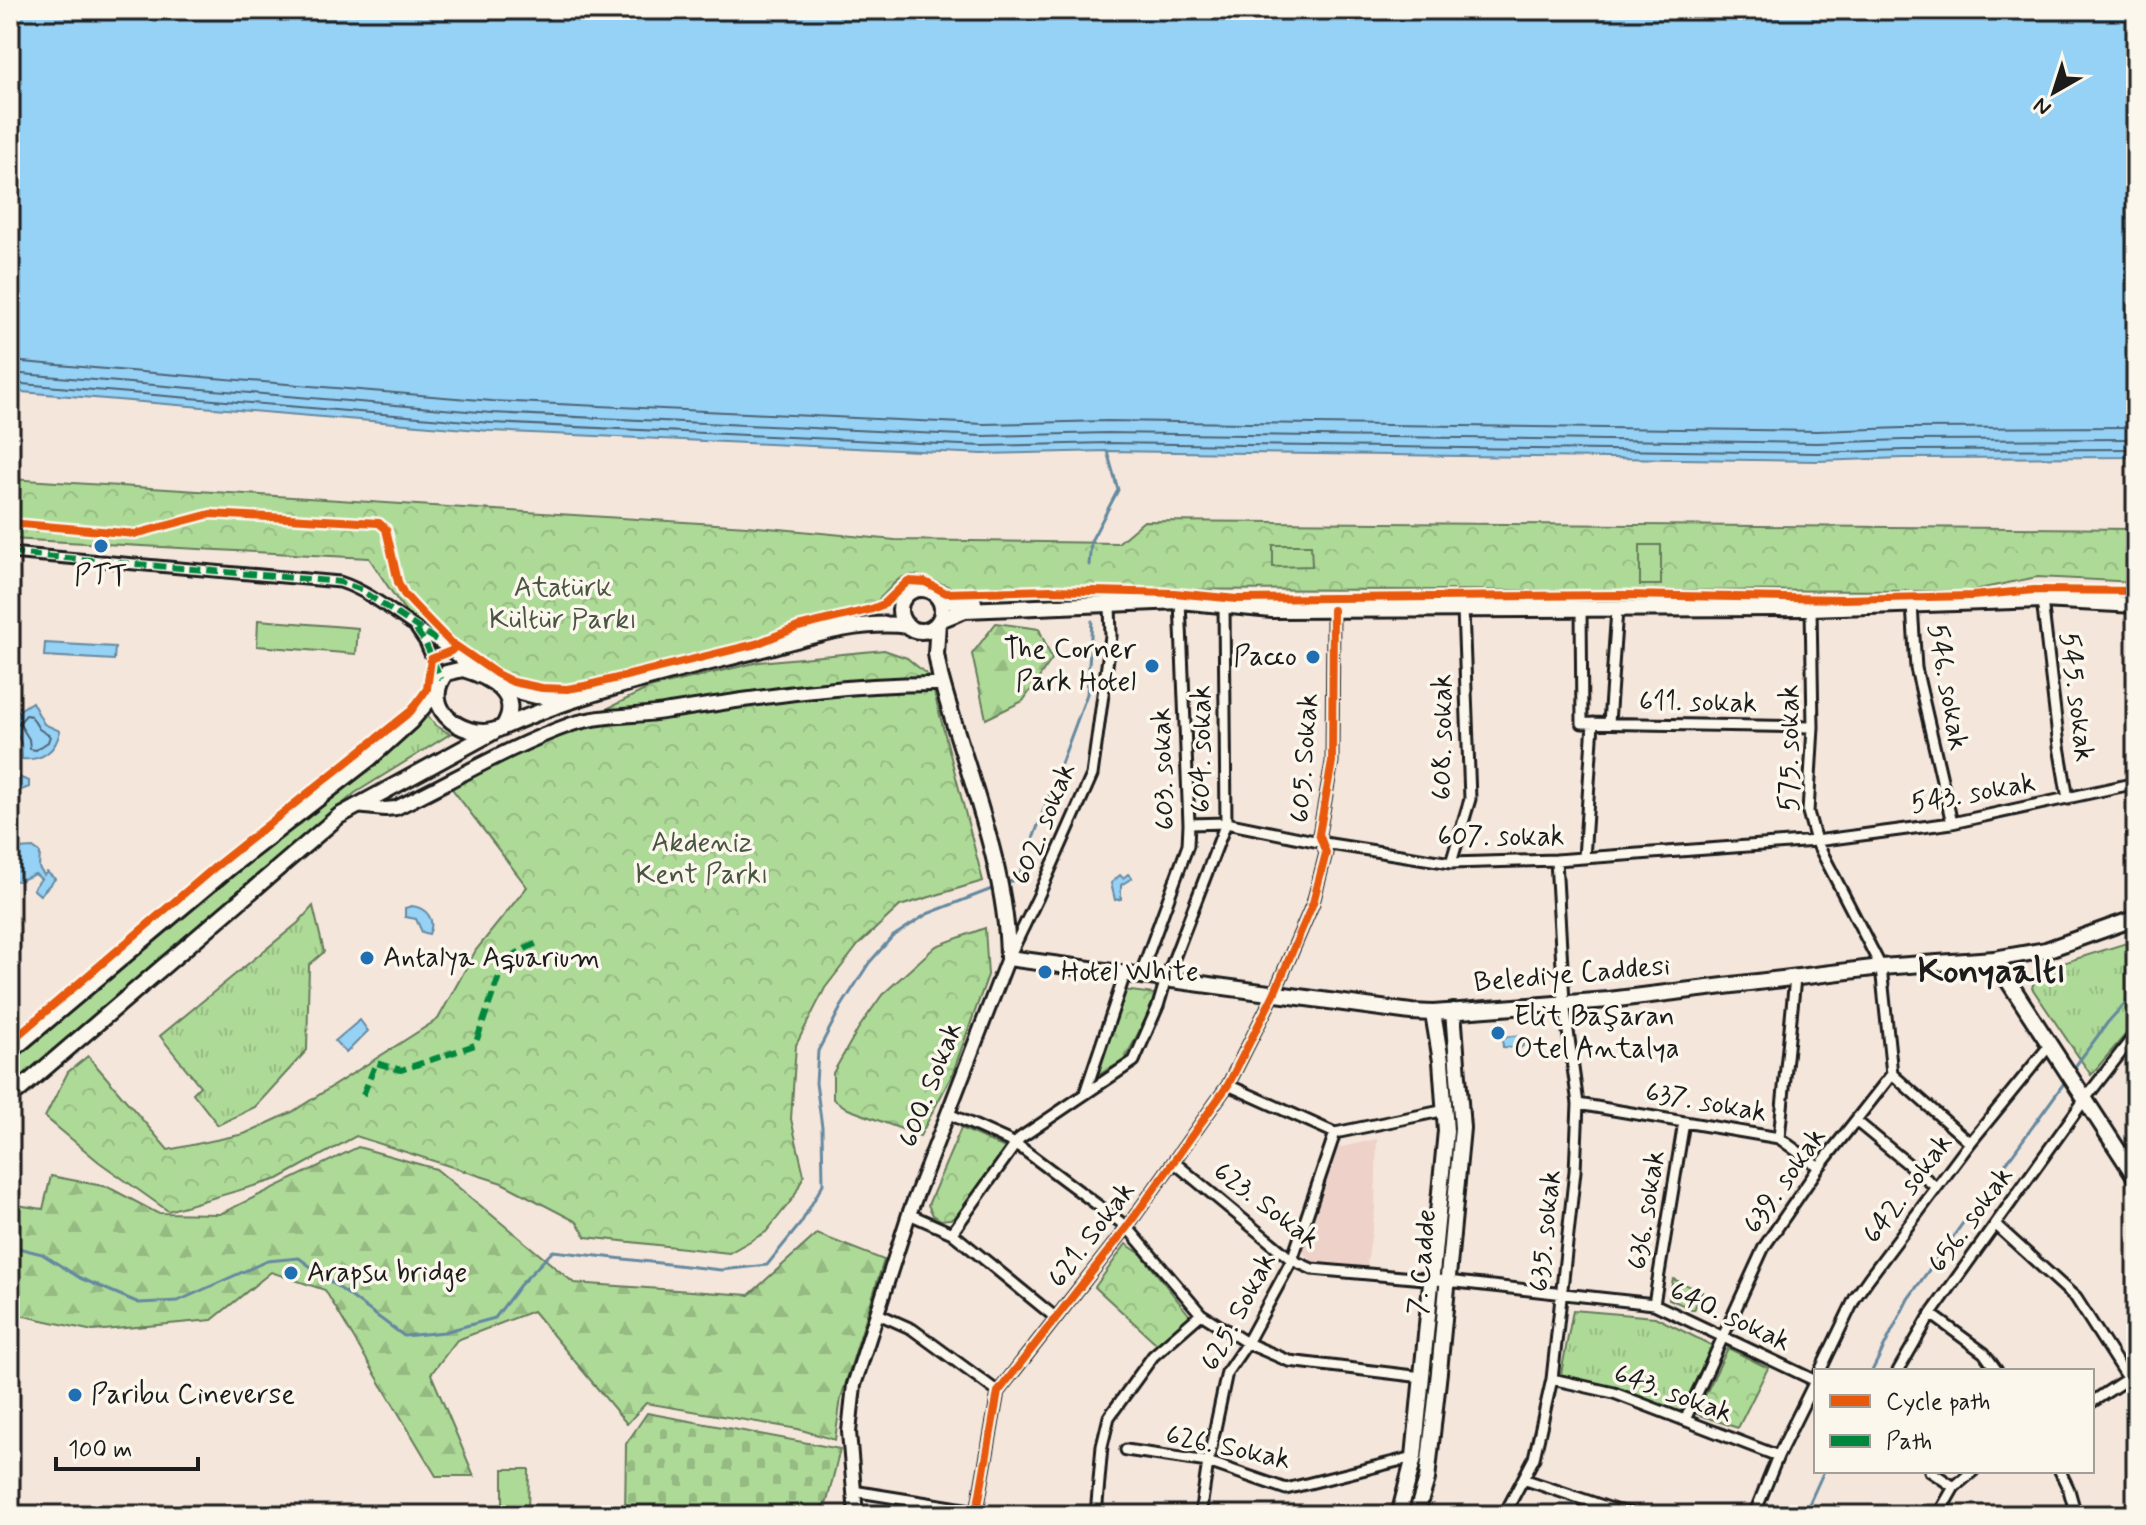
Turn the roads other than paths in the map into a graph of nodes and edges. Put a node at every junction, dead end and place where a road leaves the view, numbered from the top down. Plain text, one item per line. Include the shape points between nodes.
1 (10, 556) edge
2 (936, 595) junction
3 (903, 599) junction
4 (2042, 600) junction
5 (1180, 601) junction
6 (1114, 604) junction
7 (1224, 605) junction
8 (1912, 605) junction
9 (2136, 605) edge
10 (1811, 608) junction
11 (1463, 609) junction
12 (1581, 609) junction
13 (1333, 610) junction
14 (1617, 610) junction
15 (939, 621) junction
16 (411, 624) junction
17 (859, 625) junction
18 (909, 627) junction
19 (474, 672) junction
20 (941, 679) junction
21 (439, 683) junction
22 (500, 687) junction
23 (577, 698) junction
24 (1588, 723) junction
25 (1609, 723) junction
26 (1813, 727) junction
27 (499, 729) junction
28 (2136, 783) edge
29 (2068, 799) junction
30 (355, 806) junction
31 (1226, 823) junction
32 (1952, 823) junction
33 (1189, 824) junction
34 (1816, 841) junction
35 (1324, 843) junction
36 (1584, 858) junction
37 (1556, 860) junction
38 (1451, 863) junction
39 (2136, 918) edge
40 (1008, 958) junction
41 (1994, 959) junction
42 (1881, 967) junction
43 (1132, 975) junction
44 (1795, 978) junction
45 (1166, 979) junction
46 (1274, 994) junction
47 (1564, 1002) junction
48 (1453, 1011) junction
49 (1433, 1013) junction
50 (2136, 1033) edge
51 (2049, 1046) junction
52 (10, 1052) edge
53 (1892, 1074) junction
54 (1228, 1085) junction
55 (1085, 1093) junction
56 (10, 1098) edge
57 (2085, 1099) junction
58 (1578, 1104) junction
59 (1446, 1110) junction
60 (947, 1113) junction
61 (1856, 1121) junction
62 (1684, 1122) junction
63 (1335, 1133) junction
64 (1779, 1138) junction
65 (1970, 1143) junction
66 (1016, 1144) junction
67 (1175, 1163) junction
68 (1819, 1167) junction
69 (2136, 1178) edge
70 (1936, 1187) junction
71 (909, 1214) junction
72 (1996, 1225) junction
73 (1127, 1227) junction
74 (952, 1233) junction
75 (1292, 1260) junction
76 (1439, 1281) junction
77 (1561, 1295) junction
78 (1654, 1304) junction
79 (876, 1313) junction
80 (1201, 1314) junction
81 (1931, 1314) junction
82 (1056, 1318) junction
83 (1723, 1336) junction
84 (1247, 1343) junction
85 (1821, 1369) edge
86 (1899, 1369) edge
87 (1996, 1369) edge
88 (2132, 1376) edge
89 (1422, 1377) junction
90 (1552, 1379) junction
91 (1814, 1380) edge
92 (1814, 1385) edge
93 (998, 1392) junction
94 (2136, 1392) edge
95 (2094, 1401) edge
96 (1685, 1420) junction
97 (1126, 1450) dead end
98 (1778, 1456) junction
99 (1414, 1457) junction
100 (1208, 1462) junction
101 (1933, 1473) edge
102 (1971, 1473) edge
103 (2061, 1473) edge
104 (1523, 1479) junction
105 (1954, 1487) junction
106 (853, 1491) junction
107 (977, 1511) junction
108 (1614, 1512) edge
109 (856, 1515) edge
110 (1002, 1515) edge
111 (1096, 1515) edge
112 (1200, 1515) edge
113 (1399, 1515) edge
114 (1416, 1515) edge
115 (1504, 1515) edge
116 (1642, 1515) edge
117 (1754, 1515) edge
118 (1938, 1515) edge
119 (2076, 1515) edge

1 - 16 street via 340,582 357,587
2 - 3 main road via 916,590
2 - 6 main road via 958,602
2 - 15 main road
3 - 17 main road
3 - 18 main road via 901,616
4 - 8 main road
4 - 9 main road
4 - 29 street, 545. sokak
5 - 6 main road
5 - 7 main road
5 - 33 street, 603. sokak
6 - 15 main road via 965,610
6 - 40 street, 602. sokak via 1092,775
7 - 13 main road
7 - 31 street, 604. sokak
8 - 10 main road
8 - 32 street, 546. sokak via 1916,668
10 - 14 main road
10 - 26 street, 575. sokak
11 - 12 main road
11 - 13 main road
11 - 38 street, 608. sokak via 1470,799
12 - 14 main road
12 - 24 street
13 - 35 street, 605. Sokak via 1332,762 1319,834
14 - 25 street
15 - 18 main road via 926,630
15 - 20 main road via 936,654
16 - 19 street
16 - 21 street via 425,642
17 - 18 main road
17 - 23 main road
18 - 20 main road via 932,655
19 - 21 main road via 454,669
19 - 22 main road
20 - 30 street via 791,692 589,720 517,747 396,808
20 - 40 main road, 600. Sokak via 997,870
21 - 27 main road via 439,706 452,721 481,733
21 - 52 main road via 411,721 369,759 230,867
22 - 23 main road
22 - 27 main road via 511,710
23 - 27 main road
24 - 25 street, 611. sokak
24 - 36 street
25 - 26 street, 611. sokak
26 - 34 street, 575. sokak via 1808,812
27 - 30 main road
28 - 29 street, 543. sokak
29 - 32 street, 543. sokak
30 - 56 main road
31 - 33 street, 607. sokak
31 - 35 street, 607. sokak
31 - 45 street, 604. sokak
32 - 34 street, 543. sokak
33 - 43 street, 603. sokak via 1188,845
34 - 36 street, 607. sokak
34 - 42 street, 575. sokak
35 - 38 street, 607. sokak
35 - 46 street, 605. Sokak via 1313,903
36 - 37 street, 607. sokak
37 - 38 street, 607. sokak
37 - 47 street, 635. sokak
39 - 41 main road, Belediye Caddesi via 2046,950
40 - 43 main road, Belediye Caddesi
40 - 60 street, 600. Sokak
41 - 42 main road, Belediye Caddesi
41 - 51 main road
42 - 44 main road, Belediye Caddesi
42 - 53 street
43 - 45 main road, Belediye Caddesi
43 - 55 street, 603. sokak
44 - 47 main road, Belediye Caddesi
44 - 64 street
45 - 46 main road, Belediye Caddesi
45 - 55 street, 604. sokak via 1134,1061
46 - 49 main road, Belediye Caddesi
46 - 54 street, 621. Sokak
47 - 48 main road, Belediye Caddesi
47 - 58 street, 635. sokak
48 - 49 main road, Belediye Caddesi
48 - 76 main road, 7. Cadde via 1462,1128
49 - 59 main road, 7. Cadde
50 - 57 street, 656. sokak
51 - 57 main road
51 - 65 street, 642. sokak
53 - 61 street, 639. sokak
53 - 65 street
54 - 63 street
54 - 67 street, 621. Sokak
55 - 66 street, 604. sokak
57 - 69 main road
57 - 72 street, 656. sokak
58 - 62 street, 637. sokak
58 - 77 street, 635. sokak
59 - 63 street
59 - 76 main road, 7. Cadde
60 - 66 street
60 - 71 street, 600. Sokak
61 - 68 street, 639. sokak
61 - 70 street
62 - 64 street, 637. sokak
62 - 78 street, 636. sokak
63 - 75 street, 625. Sokak
64 - 68 street, 637. sokak
65 - 70 street, 642. sokak
66 - 73 street
66 - 74 street, 604. sokak
67 - 73 street, 621. Sokak
67 - 75 street, 623. Sokak
68 - 83 street, 639. sokak via 1764,1247
70 - 85 street, 642. sokak via 1855,1298
71 - 74 street
71 - 79 street, 600. Sokak
72 - 81 street, 656. sokak
72 - 88 street via 2076,1298
73 - 80 street
73 - 82 street, 621. Sokak
74 - 82 street
75 - 76 street, 623. Sokak via 1312,1269
75 - 84 street, 625. Sokak
76 - 77 street, 640. sokak
76 - 89 main road, 7. Cadde
76 - 114 main road, 7. Cadde via 1427,1479
77 - 78 street, 640. sokak
77 - 90 street, 635. sokak
78 - 83 street, 640. sokak
79 - 93 street via 912,1329
79 - 106 street, 600. Sokak via 854,1385 849,1432
80 - 84 street
80 - 111 street via 1153,1356 1109,1417
81 - 86 street, 656. sokak
81 - 87 street via 1984,1353
82 - 93 street, 621. Sokak
83 - 91 street, 640. sokak
83 - 96 street, 639. sokak
84 - 89 street via 1289,1361
84 - 100 street, 625. Sokak via 1227,1372
88 - 94 street
88 - 95 street
89 - 99 main road, 7. Cadde
90 - 96 street, 643. sokak via 1614,1393
90 - 104 street, 635. sokak via 1534,1458
92 - 98 street
93 - 107 street, 621. Sokak
96 - 98 street, 643. sokak
97 - 100 street, 626. Sokak
98 - 117 street
99 - 100 street, 626. Sokak via 1286,1489
99 - 113 main road, 7. Cadde
100 - 112 street, 625. Sokak
101 - 105 street
102 - 105 street
103 - 119 street
104 - 108 street
104 - 115 street
105 - 118 street
106 - 107 street
106 - 109 street, 600. Sokak
107 - 110 street
108 - 116 street

